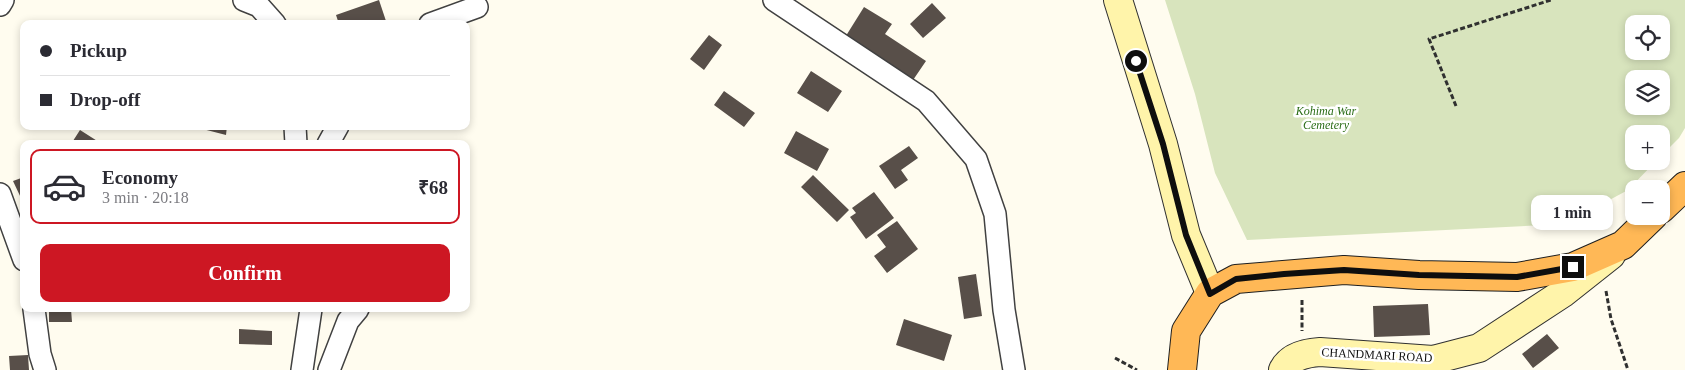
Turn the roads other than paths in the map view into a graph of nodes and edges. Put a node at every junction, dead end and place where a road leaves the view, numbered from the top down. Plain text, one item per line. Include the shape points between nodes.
1 (3, 0) edge
2 (244, 0) edge
3 (774, 0) edge
4 (1118, 0) edge
5 (0, 5) edge
6 (477, 7) dead end
7 (271, 20) edge
8 (441, 20) edge
9 (1685, 186) edge
10 (0, 194) edge
11 (1670, 200) edge
12 (1644, 225) edge
13 (1623, 245) junction
14 (20, 249) edge
15 (1210, 294) junction
16 (34, 312) edge
17 (312, 312) edge
18 (356, 312) edge
19 (1293, 362) edge
20 (45, 370) edge
21 (302, 370) edge
22 (329, 370) edge
23 (1014, 370) edge
24 (1182, 370) edge

1 - 5 street
2 - 7 street via 259,6
3 - 23 street via 926,101 976,159 995,214 1004,310
4 - 15 main road via 1163,144 1186,235
6 - 8 street
9 - 11 highway
10 - 14 street
12 - 13 highway
13 - 15 highway via 1573,267 1517,277 1344,270 1236,279
13 - 19 main road, CHANDMARI ROAD via 1563,294 1479,348 1434,360 1320,352
15 - 24 highway via 1186,330
16 - 20 street
17 - 21 street
18 - 22 street via 348,321

